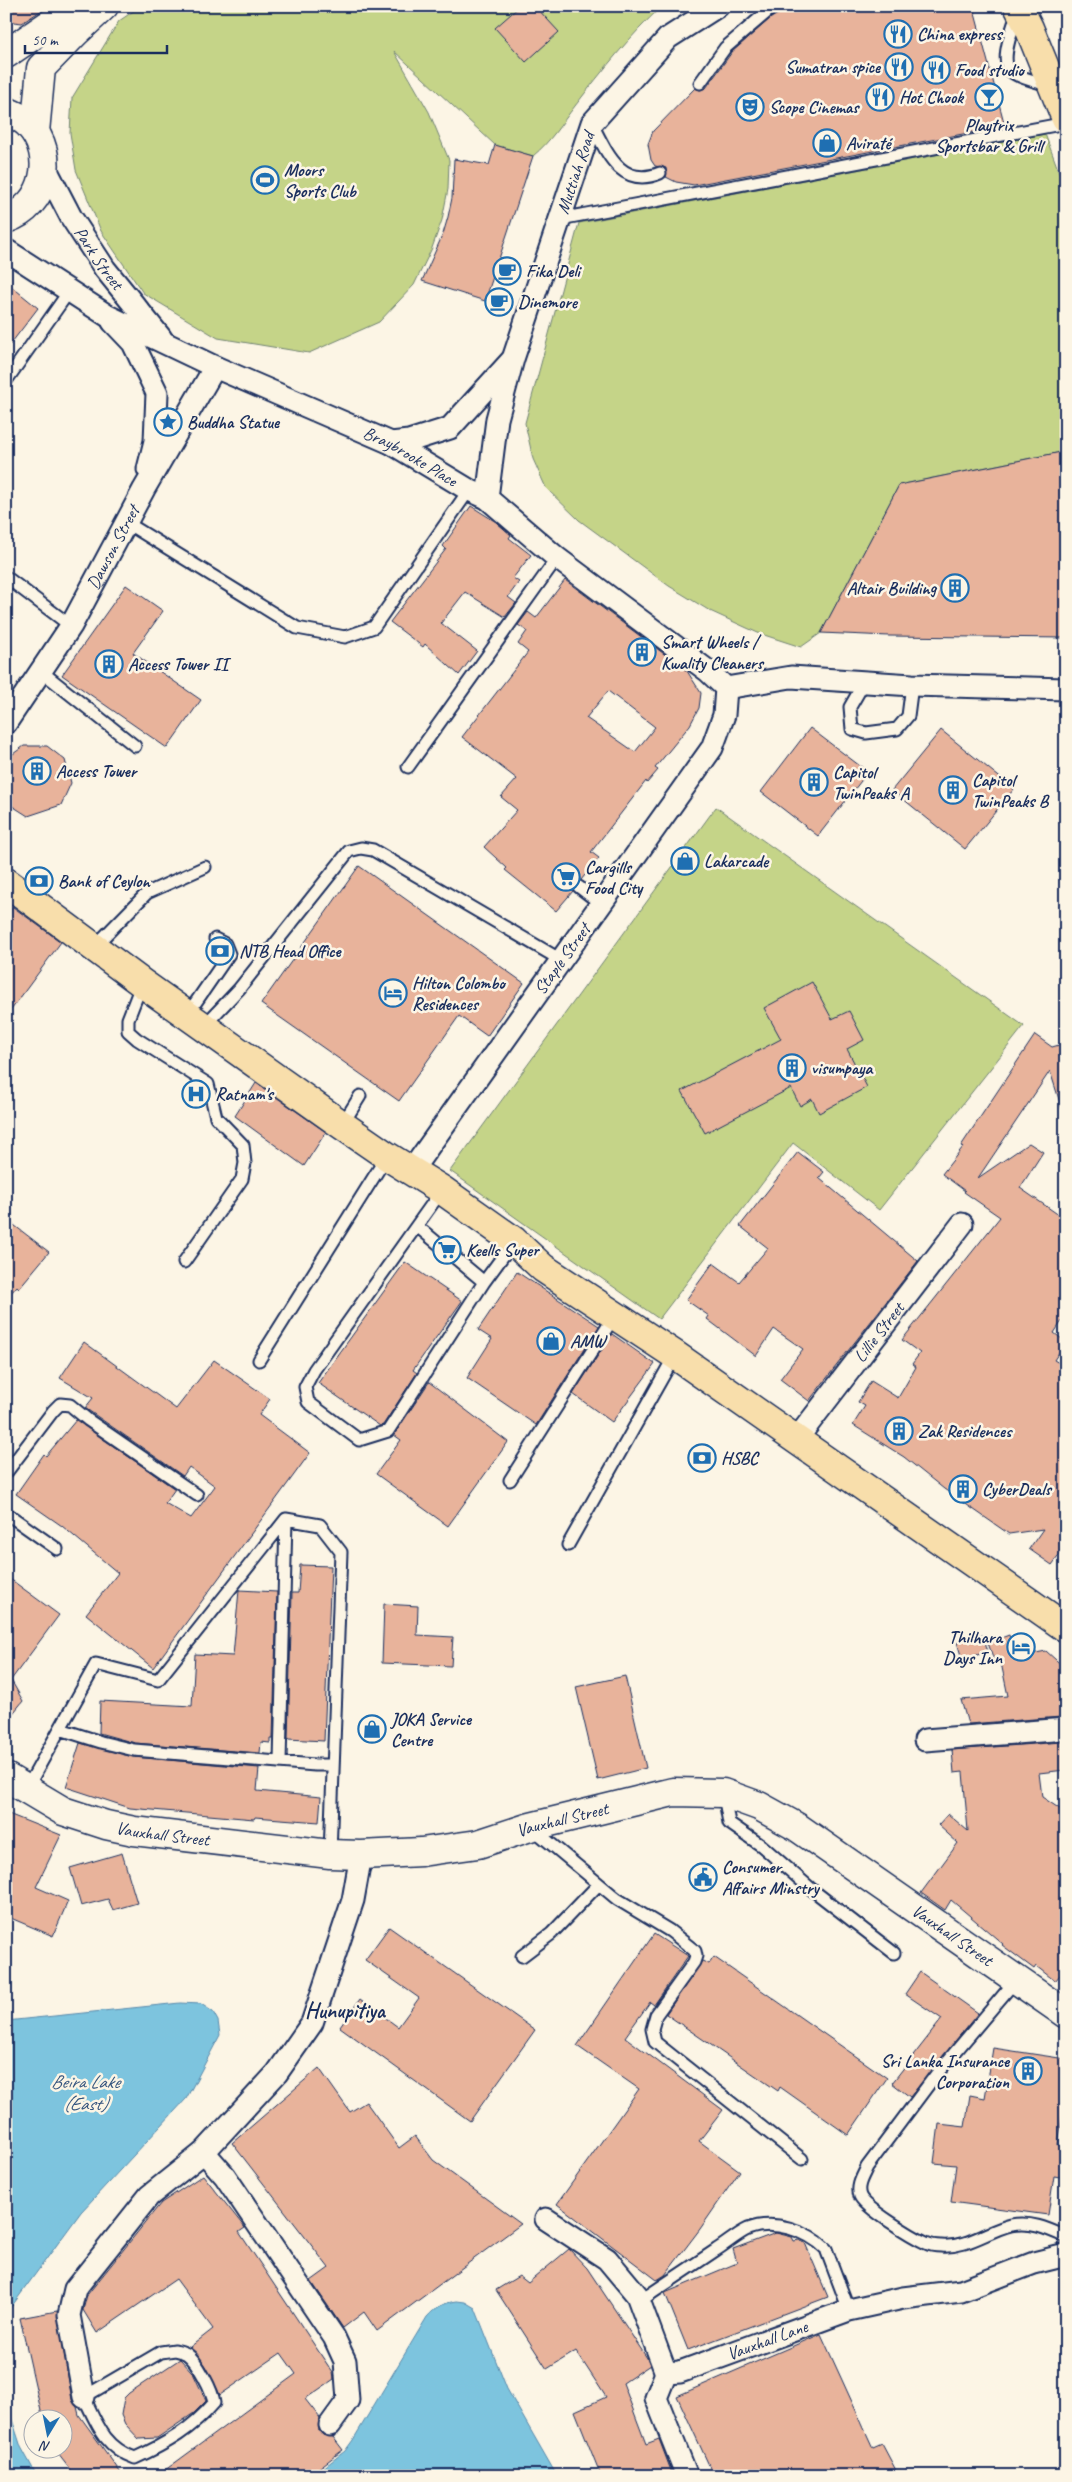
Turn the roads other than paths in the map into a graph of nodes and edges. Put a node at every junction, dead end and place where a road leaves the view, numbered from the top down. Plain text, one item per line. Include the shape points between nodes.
1 (76, 6) edge
2 (104, 6) edge
3 (718, 6) edge
4 (774, 6) edge
5 (1018, 7) edge
6 (6, 54) edge
7 (700, 82) dead end
8 (6, 92) edge
9 (20, 120) edge
10 (1066, 121) edge
11 (592, 124) junction
12 (45, 168) junction
13 (660, 173) dead end
14 (6, 219) edge
15 (560, 219) junction
16 (6, 250) edge
17 (70, 290) junction
18 (108, 316) junction
19 (164, 342) junction
20 (513, 359) junction
21 (215, 367) junction
22 (6, 381) edge
23 (391, 443) junction
24 (144, 489) junction
25 (478, 494) junction
26 (127, 523) junction
27 (557, 558) junction
28 (6, 577) edge
29 (72, 626) junction
30 (41, 671) junction
31 (865, 681) junction
32 (912, 685) junction
33 (726, 688) junction
34 (1066, 689) edge
35 (6, 723) edge
36 (135, 746) dead end
37 (408, 767) dead end
38 (204, 867) dead end
39 (6, 882) edge
40 (579, 888) dead end
41 (601, 904) junction
42 (215, 939) dead end
43 (95, 946) junction
44 (561, 960) junction
45 (142, 983) junction
46 (195, 1021) junction
47 (360, 1096) dead end
48 (342, 1125) junction
49 (387, 1156) junction
50 (412, 1170) junction
51 (442, 1190) junction
52 (962, 1224) dead end
53 (417, 1226) junction
54 (514, 1241) junction
55 (184, 1262) dead end
56 (484, 1282) junction
57 (615, 1315) junction
58 (675, 1355) junction
59 (259, 1360) dead end
60 (796, 1440) junction
61 (7, 1470) edge
62 (510, 1480) dead end
63 (197, 1495) dead end
64 (6, 1513) edge
65 (286, 1519) junction
66 (568, 1545) dead end
67 (57, 1549) dead end
68 (1066, 1628) edge
69 (60, 1728) junction
70 (1066, 1729) edge
71 (925, 1740) dead end
72 (280, 1762) junction
73 (332, 1765) junction
74 (17, 1782) edge
75 (723, 1793) junction
76 (530, 1827) junction
77 (330, 1854) junction
78 (361, 1855) junction
79 (599, 1884) junction
80 (894, 1952) dead end
81 (522, 1956) dead end
82 (1016, 1980) junction
83 (1066, 2014) edge
84 (204, 2152) junction
85 (802, 2159) dead end
86 (546, 2219) dead end
87 (1065, 2239) edge
88 (640, 2302) junction
89 (849, 2310) junction
90 (666, 2374) junction
91 (84, 2397) junction
92 (330, 2426) dead end
93 (687, 2476) edge

1 - 6 street
2 - 9 street via 41,68
3 - 11 street, Muttiah Road via 668,38
4 - 7 lane via 725,48
5 - 10 main road
8 - 9 street
9 - 12 street via 43,149
10 - 15 lane
11 - 13 lane via 608,154 625,173 634,178 647,178
11 - 15 street, Muttiah Road
12 - 14 street via 41,187 31,204 15,217
12 - 19 street, Park Street via 71,217 105,268
15 - 20 street, Muttiah Road
16 - 17 street, Braybrooke Place
17 - 18 street, Braybrooke Place
17 - 22 lane
18 - 19 street, Braybrooke Place
18 - 24 street via 132,343 157,393 155,441
19 - 21 street, Braybrooke Place
20 - 23 street, Muttiah Road via 450,428 410,441
20 - 25 street, Muttiah Road
21 - 23 street, Braybrooke Place
21 - 24 street, Dawson Street
23 - 25 street, Braybrooke Place
24 - 26 street, Dawson Street
25 - 26 lane via 374,627 345,638 297,628
25 - 27 street, Braybrooke Place
26 - 29 street, Dawson Street
27 - 33 street, Braybrooke Place
27 - 37 lane
28 - 29 lane
29 - 30 street, Dawson Street
30 - 35 street, Dawson Street
30 - 36 lane
31 - 32 street
31 - 32 lane via 850,707 852,729 866,733 897,729 908,716
31 - 33 street via 791,677
32 - 34 street
33 - 41 street, Staple Street via 724,715 712,748
38 - 43 lane via 147,893
39 - 43 main road
40 - 41 lane
41 - 44 street, Staple Street
42 - 46 lane via 225,944 228,954
43 - 45 main road
44 - 46 lane via 373,850 360,848 349,851 239,989
44 - 50 street, Staple Street
45 - 46 main road
45 - 55 lane via 128,1018 128,1031 208,1084 216,1117 243,1145 245,1163 242,1179
46 - 48 main road
47 - 48 lane
48 - 49 main road
49 - 50 main road
49 - 59 lane
50 - 51 main road
51 - 53 lane
51 - 54 main road
52 - 60 street, Lillie Street
53 - 56 lane
53 - 56 lane via 314,1370 305,1387 308,1402 358,1440 388,1431
54 - 56 lane
54 - 57 main road via 543,1268
57 - 58 main road
57 - 62 lane
58 - 60 main road
58 - 66 lane
60 - 68 main road
61 - 63 lane via 53,1411 60,1404 70,1405
64 - 67 lane
65 - 69 lane via 158,1680 96,1664
65 - 72 lane
65 - 73 lane via 320,1525 341,1552
69 - 72 lane via 134,1750
69 - 74 lane
70 - 71 street
72 - 73 lane
73 - 77 lane
74 - 77 street, Vauxhall Street via 63,1811 106,1825
75 - 76 street, Vauxhall Street via 673,1792
75 - 80 lane via 729,1823
75 - 82 street, Vauxhall Street via 759,1806 797,1827
76 - 78 street, Vauxhall Street via 478,1844 421,1852
76 - 79 lane
77 - 78 street, Vauxhall Street
78 - 84 street via 353,1900 312,2024 278,2072
79 - 81 lane via 551,1934
79 - 85 lane via 695,1951 694,1962 656,2015 652,2029 655,2042
82 - 83 street, Vauxhall Street
82 - 87 lane via 935,2076 867,2167 860,2182 860,2196 870,2207 934,2245 952,2246 977,2240 1020,2224 1044,2226
84 - 91 street via 149,2196 75,2289 68,2315
84 - 92 street via 230,2184 334,2337 345,2361 348,2400
86 - 88 street via 608,2260
87 - 89 street, Vauxhall Lane via 1034,2263 961,2291 903,2298
88 - 89 lane via 749,2229 779,2226 802,2233 826,2248
88 - 90 street
89 - 90 street, Vauxhall Lane via 680,2372
90 - 93 street via 656,2398
91 - 91 lane via 104,2437 122,2453 135,2458 198,2422 214,2403 214,2395 192,2360 187,2354 175,2350 161,2352

